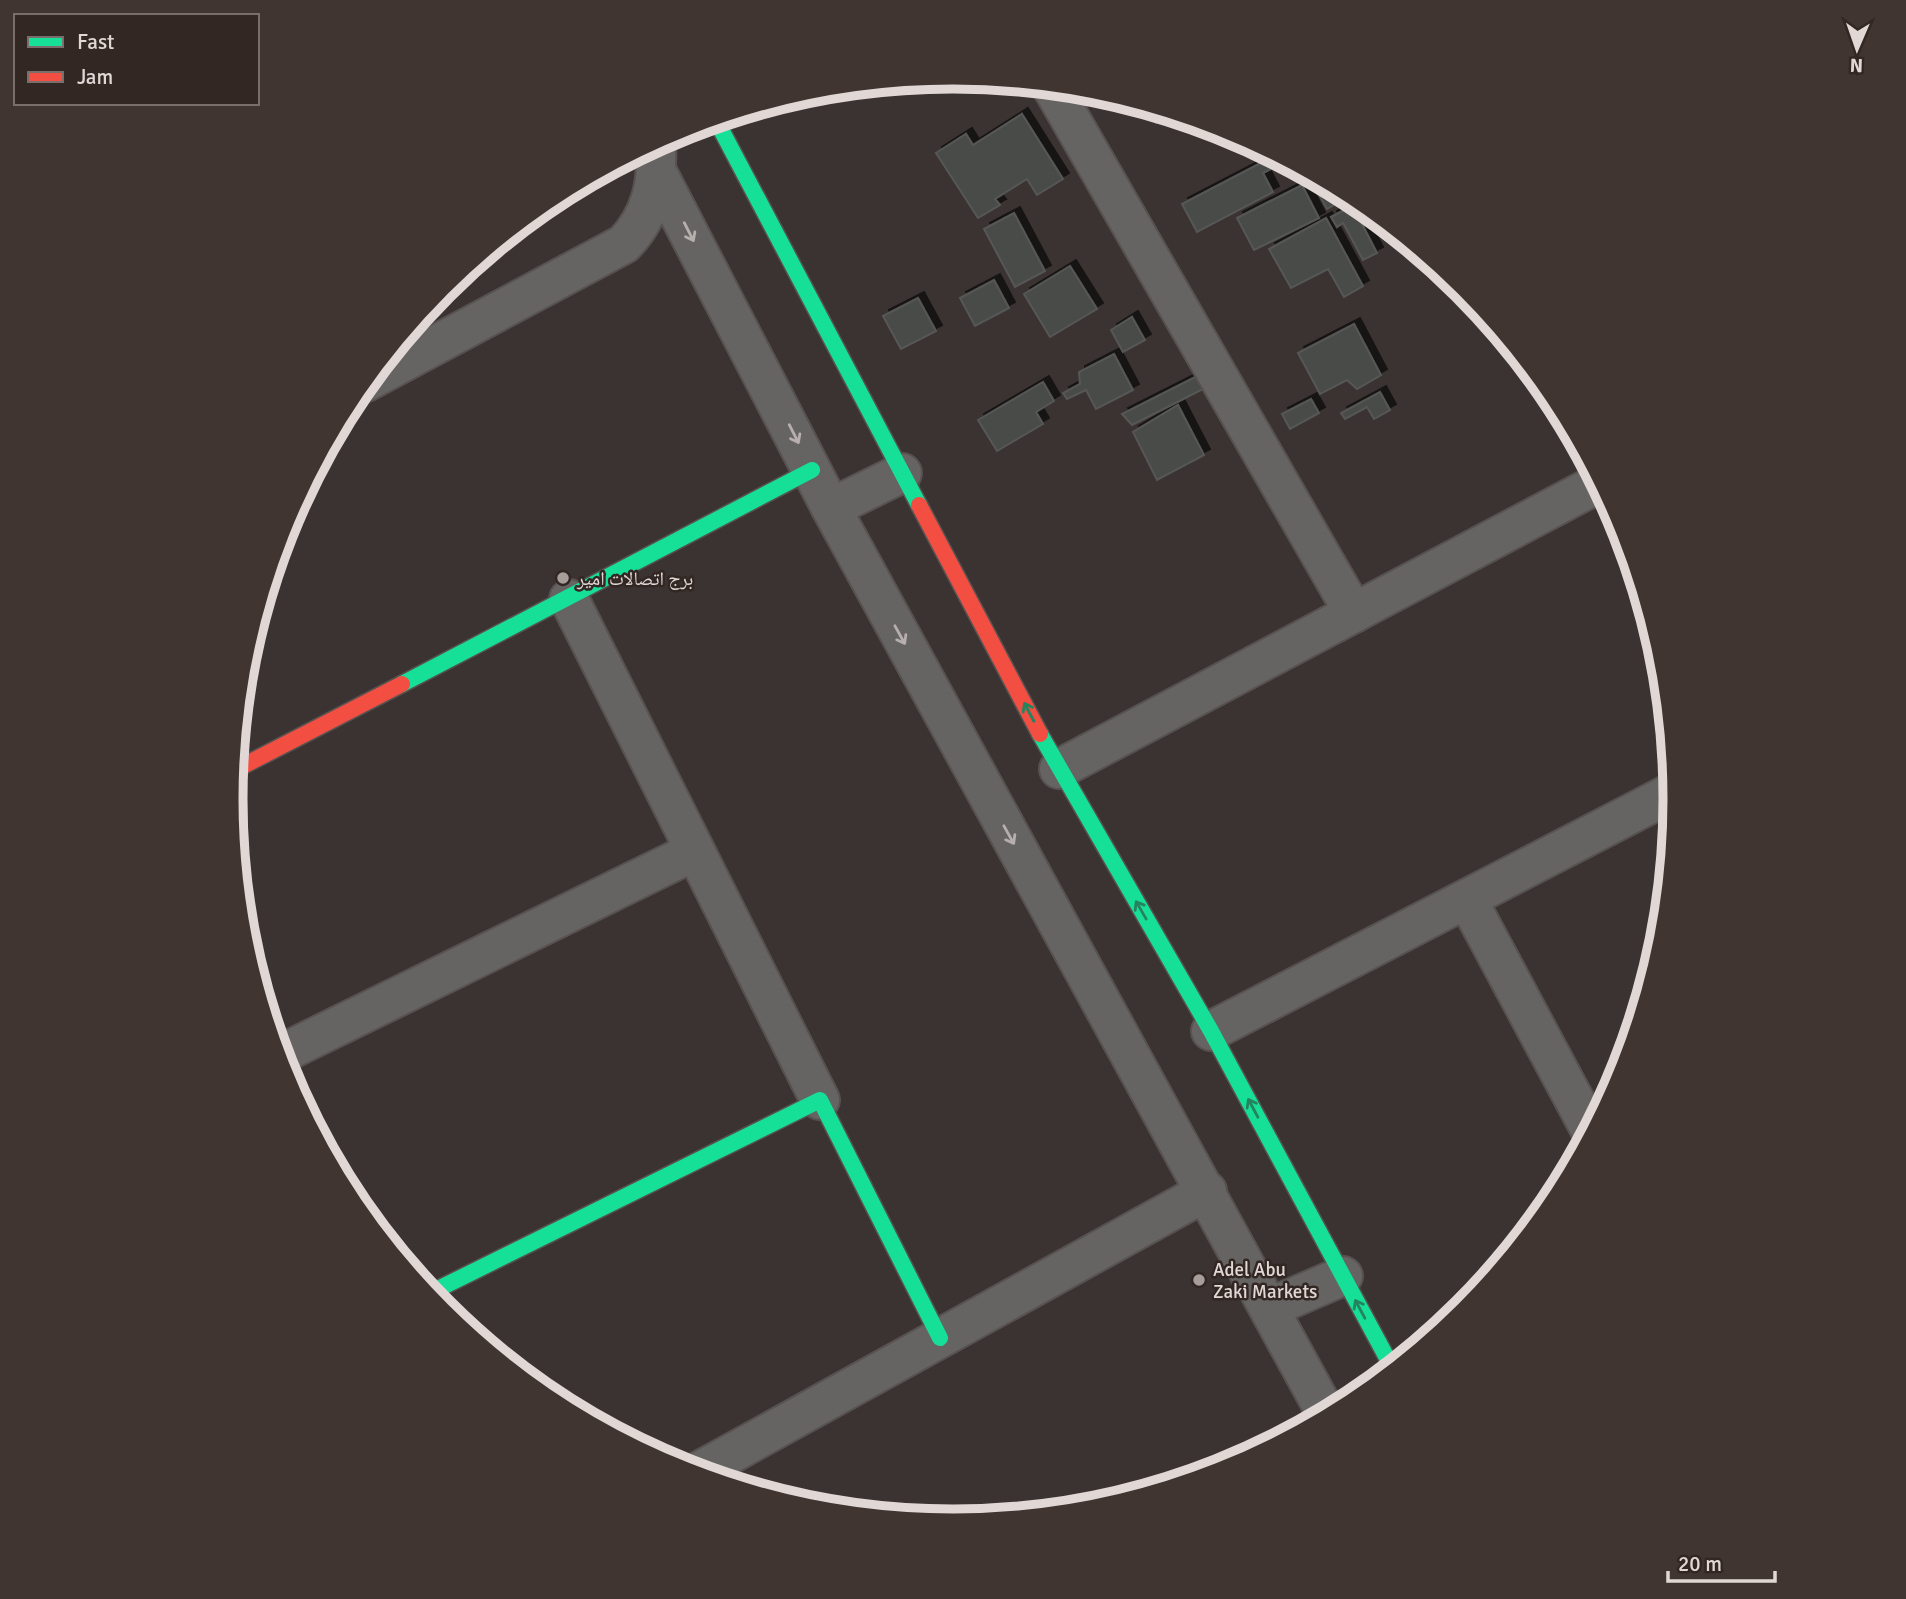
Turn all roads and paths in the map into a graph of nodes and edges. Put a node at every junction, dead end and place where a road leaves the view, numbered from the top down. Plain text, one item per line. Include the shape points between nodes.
1 (1058, 97) edge
2 (721, 129) edge
3 (657, 157) edge
4 (387, 371) edge
5 (812, 470) junction
6 (902, 473) junction
7 (1591, 487) edge
8 (831, 508) junction
9 (569, 599) junction
10 (1354, 613) junction
11 (244, 766) edge
12 (1059, 769) junction
13 (1663, 797) edge
14 (695, 851) junction
15 (1467, 899) junction
16 (1211, 1031) junction
17 (289, 1050) edge
18 (820, 1100) junction
19 (1586, 1122) edge
20 (1207, 1191) junction
21 (1343, 1276) junction
22 (439, 1289) edge
23 (1269, 1308) junction
24 (940, 1338) junction
25 (1388, 1360) edge
26 (1322, 1406) edge
27 (709, 1466) edge

1 - 10 street
2 - 6 street
3 - 4 street via 648,207 639,229 624,244
3 -> 5 street
5 - 8 street
5 - 9 street
6 - 8 street
12 -> 6 street
7 - 10 street
8 -> 20 street
9 - 11 street
9 - 14 street
10 - 12 street
16 -> 12 street
13 - 15 street
14 - 17 street
14 - 18 street
15 - 16 street
15 - 19 street
21 -> 16 street
18 - 22 street
18 - 24 street
20 - 23 street
20 - 24 street
21 - 23 street
25 -> 21 street
23 - 26 street
24 - 27 street

